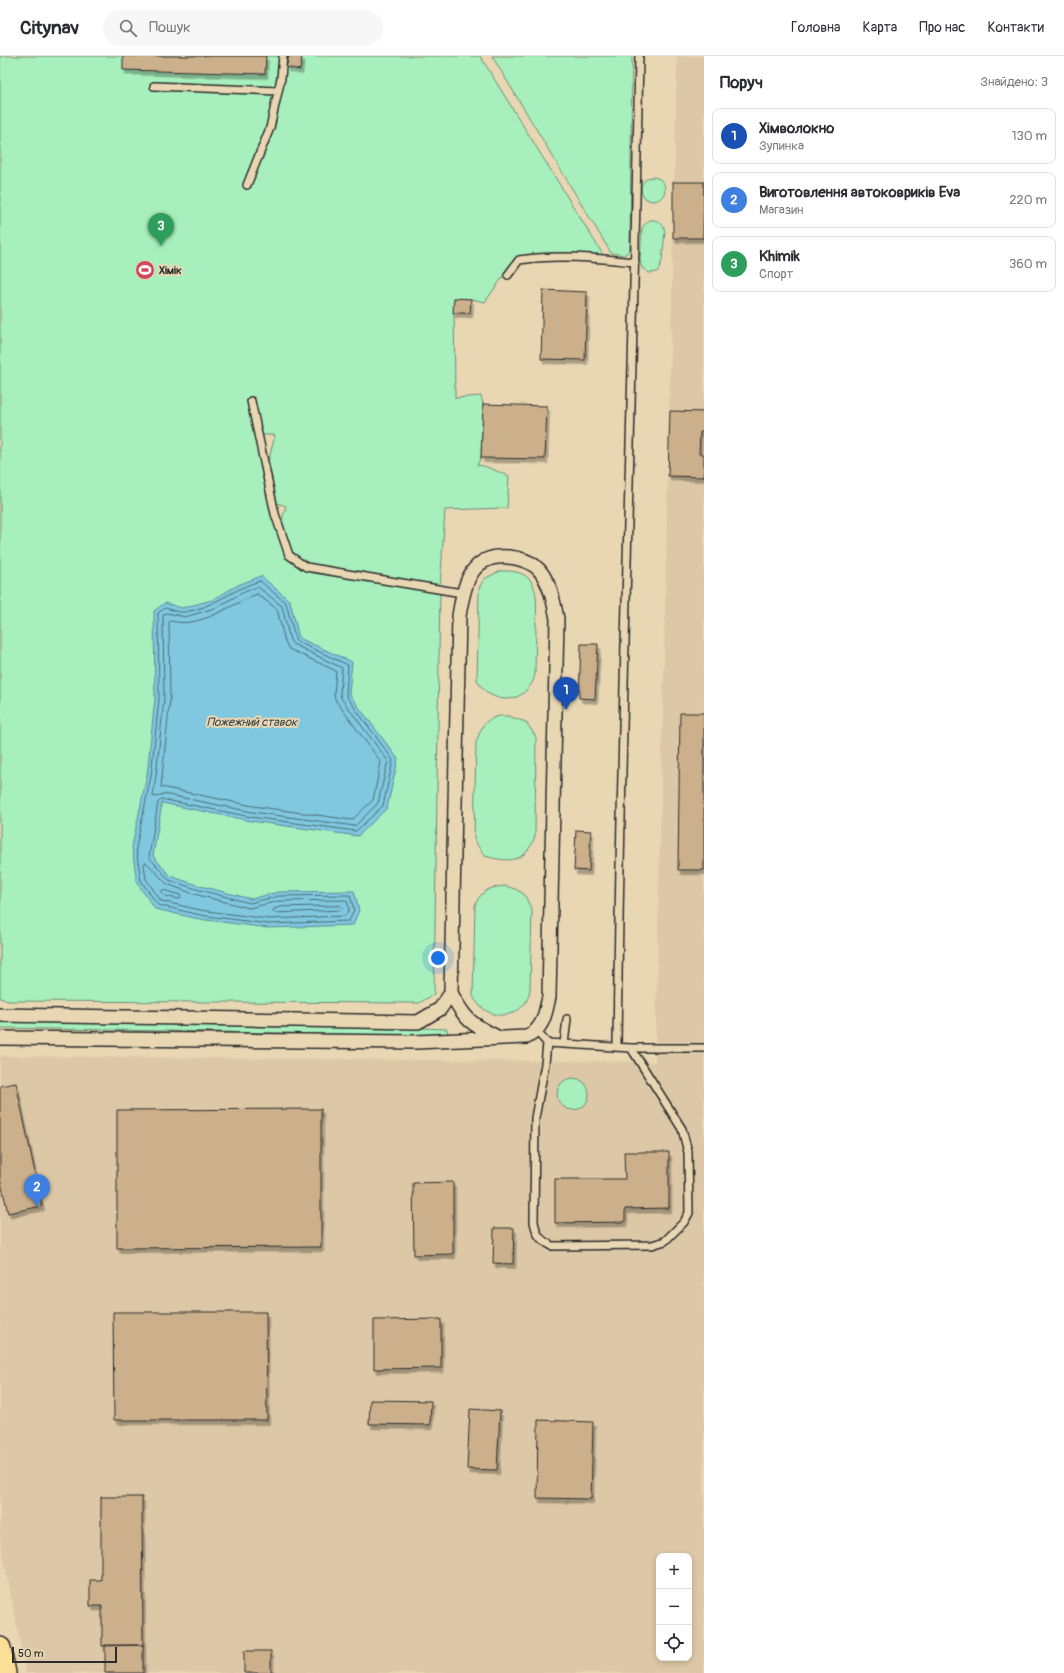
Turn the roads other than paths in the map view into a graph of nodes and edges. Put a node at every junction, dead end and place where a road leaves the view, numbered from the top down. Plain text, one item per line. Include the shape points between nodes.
1 (282, 56) edge
2 (639, 56) edge
3 (154, 86) dead end
4 (278, 91) junction
5 (247, 184) dead end
6 (635, 262) junction
7 (508, 275) dead end
8 (252, 401) dead end
9 (462, 593) junction
10 (451, 993) junction
11 (0, 1015) edge
12 (567, 1019) dead end
13 (537, 1032) junction
14 (0, 1038) edge
15 (497, 1038) junction
16 (547, 1043) junction
17 (564, 1044) junction
18 (617, 1047) junction
19 (631, 1048) junction
20 (704, 1048) edge
21 (0, 1648) edge
22 (5, 1673) edge

1 - 4 lane
2 - 6 lane
3 - 4 lane
4 - 5 lane via 270,128
6 - 7 lane via 545,256 519,260
6 - 18 lane
8 - 9 lane via 275,514 289,555 306,567
9 - 10 street via 459,616
9 - 13 street via 476,566 502,556 518,558 535,566 545,580 553,597 557,619 549,997 545,1017
10 - 11 street via 440,1009 418,1022
10 - 15 street via 460,1010 473,1025
12 - 17 lane
13 - 15 street via 527,1037
13 - 16 lane
14 - 15 street via 416,1042
16 - 17 lane
16 - 19 lane via 536,1118 534,1222 542,1241 552,1246 652,1245 665,1241 684,1222 688,1213 688,1152 682,1129
17 - 18 lane
18 - 19 lane
19 - 20 lane
21 - 22 main road

